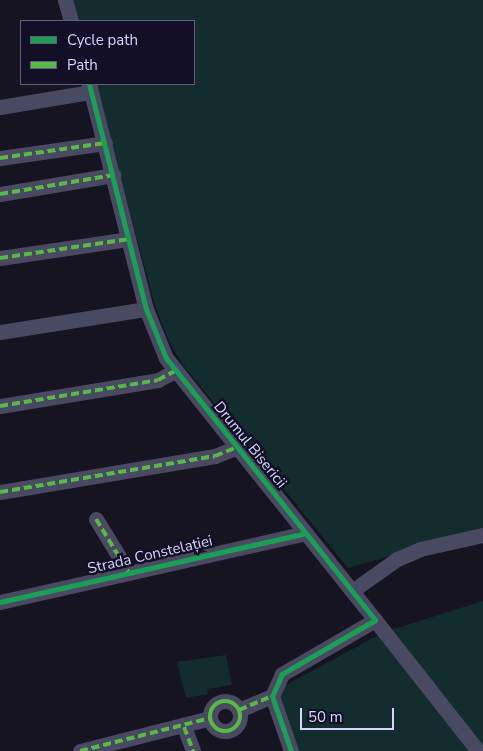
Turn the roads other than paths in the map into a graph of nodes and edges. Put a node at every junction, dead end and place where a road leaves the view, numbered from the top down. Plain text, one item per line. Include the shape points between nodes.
1 (65, 0) edge
2 (71, 20) edge
3 (90, 88) edge
4 (0, 107) edge
5 (105, 143) junction
6 (0, 158) edge
7 (113, 175) junction
8 (0, 194) edge
9 (128, 239) junction
10 (0, 258) edge
11 (146, 309) junction
12 (0, 332) edge
13 (175, 372) junction
14 (0, 406) edge
15 (236, 447) junction
16 (0, 492) edge
17 (96, 519) dead end
18 (305, 533) junction
19 (483, 534) edge
20 (129, 573) junction
21 (352, 591) junction
22 (0, 602) edge
23 (380, 626) junction
24 (272, 696) junction
25 (239, 710) junction
26 (210, 718) junction
27 (184, 727) junction
28 (80, 751) edge
29 (193, 751) edge
30 (291, 751) edge
31 (478, 751) edge

1 - 2 street
3 - 4 street, Drumul Bisericii
3 - 5 street, Drumul Bisericii
5 - 6 street
5 - 7 street, Drumul Bisericii
7 - 8 street
7 - 9 street, Drumul Bisericii
9 - 10 street
9 - 11 street, Drumul Bisericii
11 - 12 street
11 - 13 street, Drumul Bisericii via 159,346
13 - 14 street via 153,381
13 - 15 street, Drumul Bisericii
15 - 16 street via 215,456
15 - 18 street, Drumul Bisericii
17 - 20 street
18 - 20 street, Strada Constelației
18 - 21 street, Drumul Bisericii
19 - 21 street via 420,549 396,559
20 - 22 street, Strada Constelației
21 - 23 street, Drumul Bisericii
23 - 24 street via 282,674
23 - 31 street, Drumul Bisericii
24 - 25 street
24 - 30 street
25 - 26 street via 233,703 220,702 211,710
25 - 26 street via 238,724 231,730 218,729
26 - 27 street
27 - 28 street
27 - 29 street

